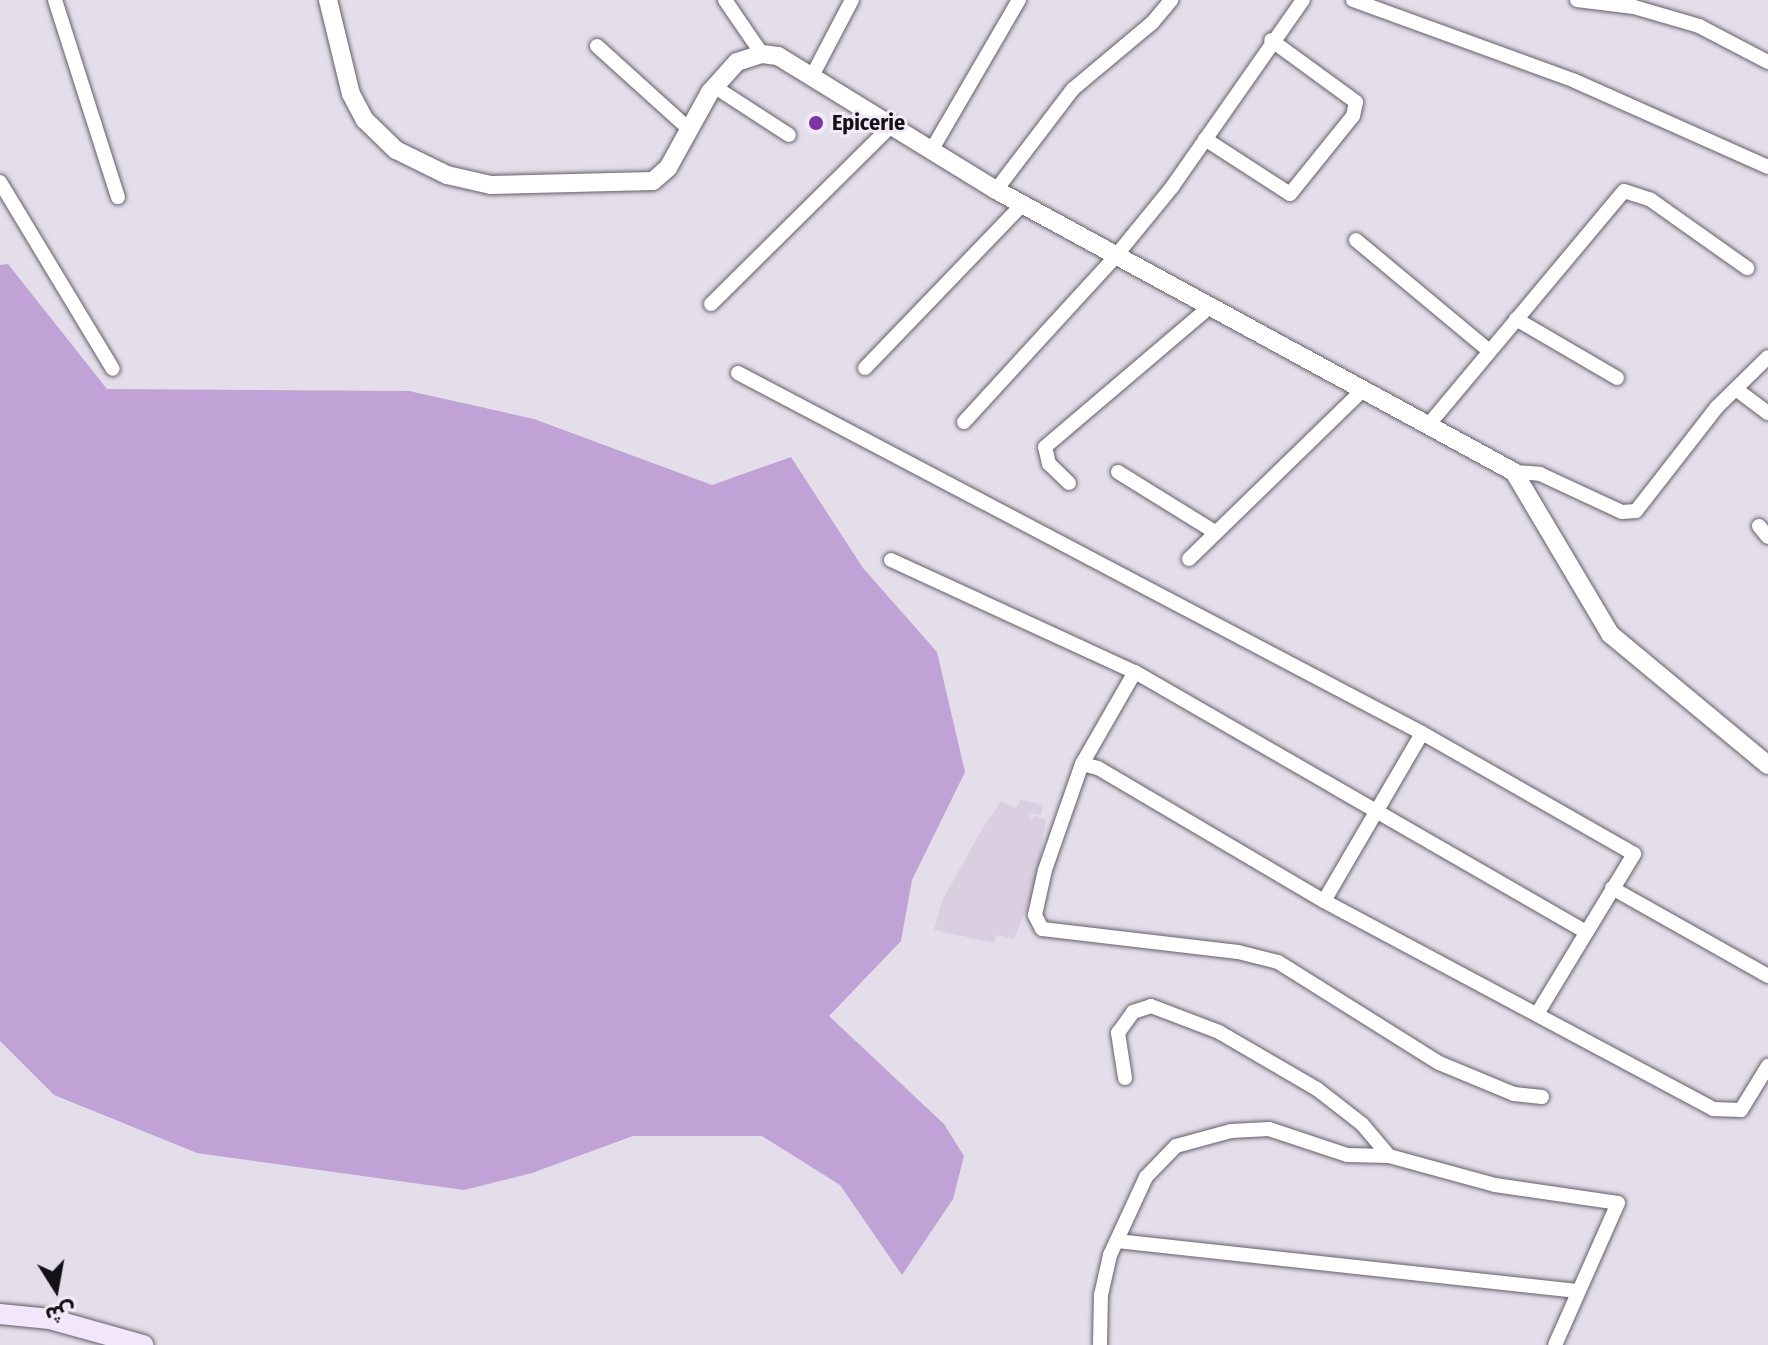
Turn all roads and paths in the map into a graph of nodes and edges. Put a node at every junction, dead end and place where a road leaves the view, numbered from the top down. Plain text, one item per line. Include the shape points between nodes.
1 (55, 0) edge
2 (328, 0) edge
3 (725, 0) edge
4 (852, 0) edge
5 (1019, 0) edge
6 (1171, 0) edge
7 (1303, 0) edge
8 (1353, 0) edge
9 (1577, 0) edge
10 (1271, 40) junction
11 (597, 46) dead end
12 (762, 54) junction
13 (1768, 62) edge
14 (811, 78) junction
15 (715, 87) junction
16 (889, 128) junction
17 (689, 129) junction
18 (789, 135) dead end
19 (1205, 139) junction
20 (931, 151) junction
21 (1768, 167) edge
22 (0, 182) edge
23 (996, 190) junction
24 (118, 197) dead end
25 (1022, 205) junction
26 (1356, 240) dead end
27 (1115, 257) junction
28 (1747, 268) dead end
29 (711, 304) dead end
30 (1212, 305) junction
31 (1516, 319) junction
32 (1489, 351) junction
33 (1768, 357) edge
34 (865, 368) dead end
35 (113, 369) dead end
36 (738, 373) dead end
37 (1617, 378) dead end
38 (1364, 389) junction
39 (1736, 389) junction
40 (1768, 413) edge
41 (964, 422) dead end
42 (1430, 423) junction
43 (1118, 472) dead end
44 (1514, 472) junction
45 (1069, 483) dead end
46 (1213, 531) junction
47 (1189, 559) dead end
48 (891, 560) dead end
49 (1135, 672) junction
50 (1422, 733) junction
51 (1766, 760) edge
52 (1082, 764) junction
53 (1374, 812) junction
54 (1612, 888) junction
55 (1324, 901) junction
56 (1586, 932) junction
57 (1768, 976) edge
58 (1537, 1014) junction
59 (1768, 1066) edge
60 (1125, 1078) dead end
61 (1542, 1097) dead end
62 (1389, 1156) junction
63 (1117, 1241) junction
64 (1577, 1291) junction
65 (0, 1314) edge
66 (143, 1345) edge
67 (1100, 1345) edge
68 (1555, 1345) edge

1 - 24 street
2 - 17 street via 351,94 365,120 396,150 447,175 491,185 653,181 668,168
3 - 12 street
4 - 14 street
5 - 20 street
6 - 23 street via 1152,23 1073,89
7 - 10 street
8 - 21 street via 1575,81
9 - 13 street via 1634,7 1699,26
10 - 19 street
10 - 19 street via 1356,102 1353,116 1290,194
11 - 17 street
12 - 14 street via 778,56
12 - 15 street via 737,62
14 - 16 street
15 - 17 street
15 - 18 street
16 - 20 street
16 - 29 street
19 - 27 street
20 - 23 street
22 - 35 street
23 - 25 street
25 - 27 street
25 - 34 street
26 - 32 street
27 - 30 street
27 - 41 street
28 - 31 street via 1651,200 1624,191
30 - 38 street
30 - 45 street via 1045,447 1049,464
31 - 32 street
31 - 37 street
32 - 42 street
33 - 39 street
36 - 50 street
38 - 42 street
38 - 46 street
39 - 40 street
39 - 44 street via 1636,511 1622,512 1540,474
42 - 44 street
43 - 46 street
44 - 51 street via 1610,634
46 - 47 street
48 - 49 street
49 - 52 street
49 - 53 street
50 - 53 street
50 - 54 street via 1634,854
52 - 55 street via 1098,768
52 - 61 street via 1045,870 1035,915 1042,929 1238,952 1278,962 1439,1063 1514,1094
53 - 55 street
53 - 56 street
54 - 56 street
54 - 57 street
55 - 58 street
56 - 58 street
58 - 59 street via 1713,1109 1741,1110
60 - 62 street via 1118,1033 1133,1012 1151,1006 1219,1032 1317,1089 1362,1124
62 - 63 street via 1347,1155 1269,1129 1201,1138 1176,1146 1146,1177
62 - 64 street via 1495,1185 1618,1203
63 - 64 street
63 - 67 street via 1101,1295
64 - 68 street
65 - 66 main road via 50,1319

